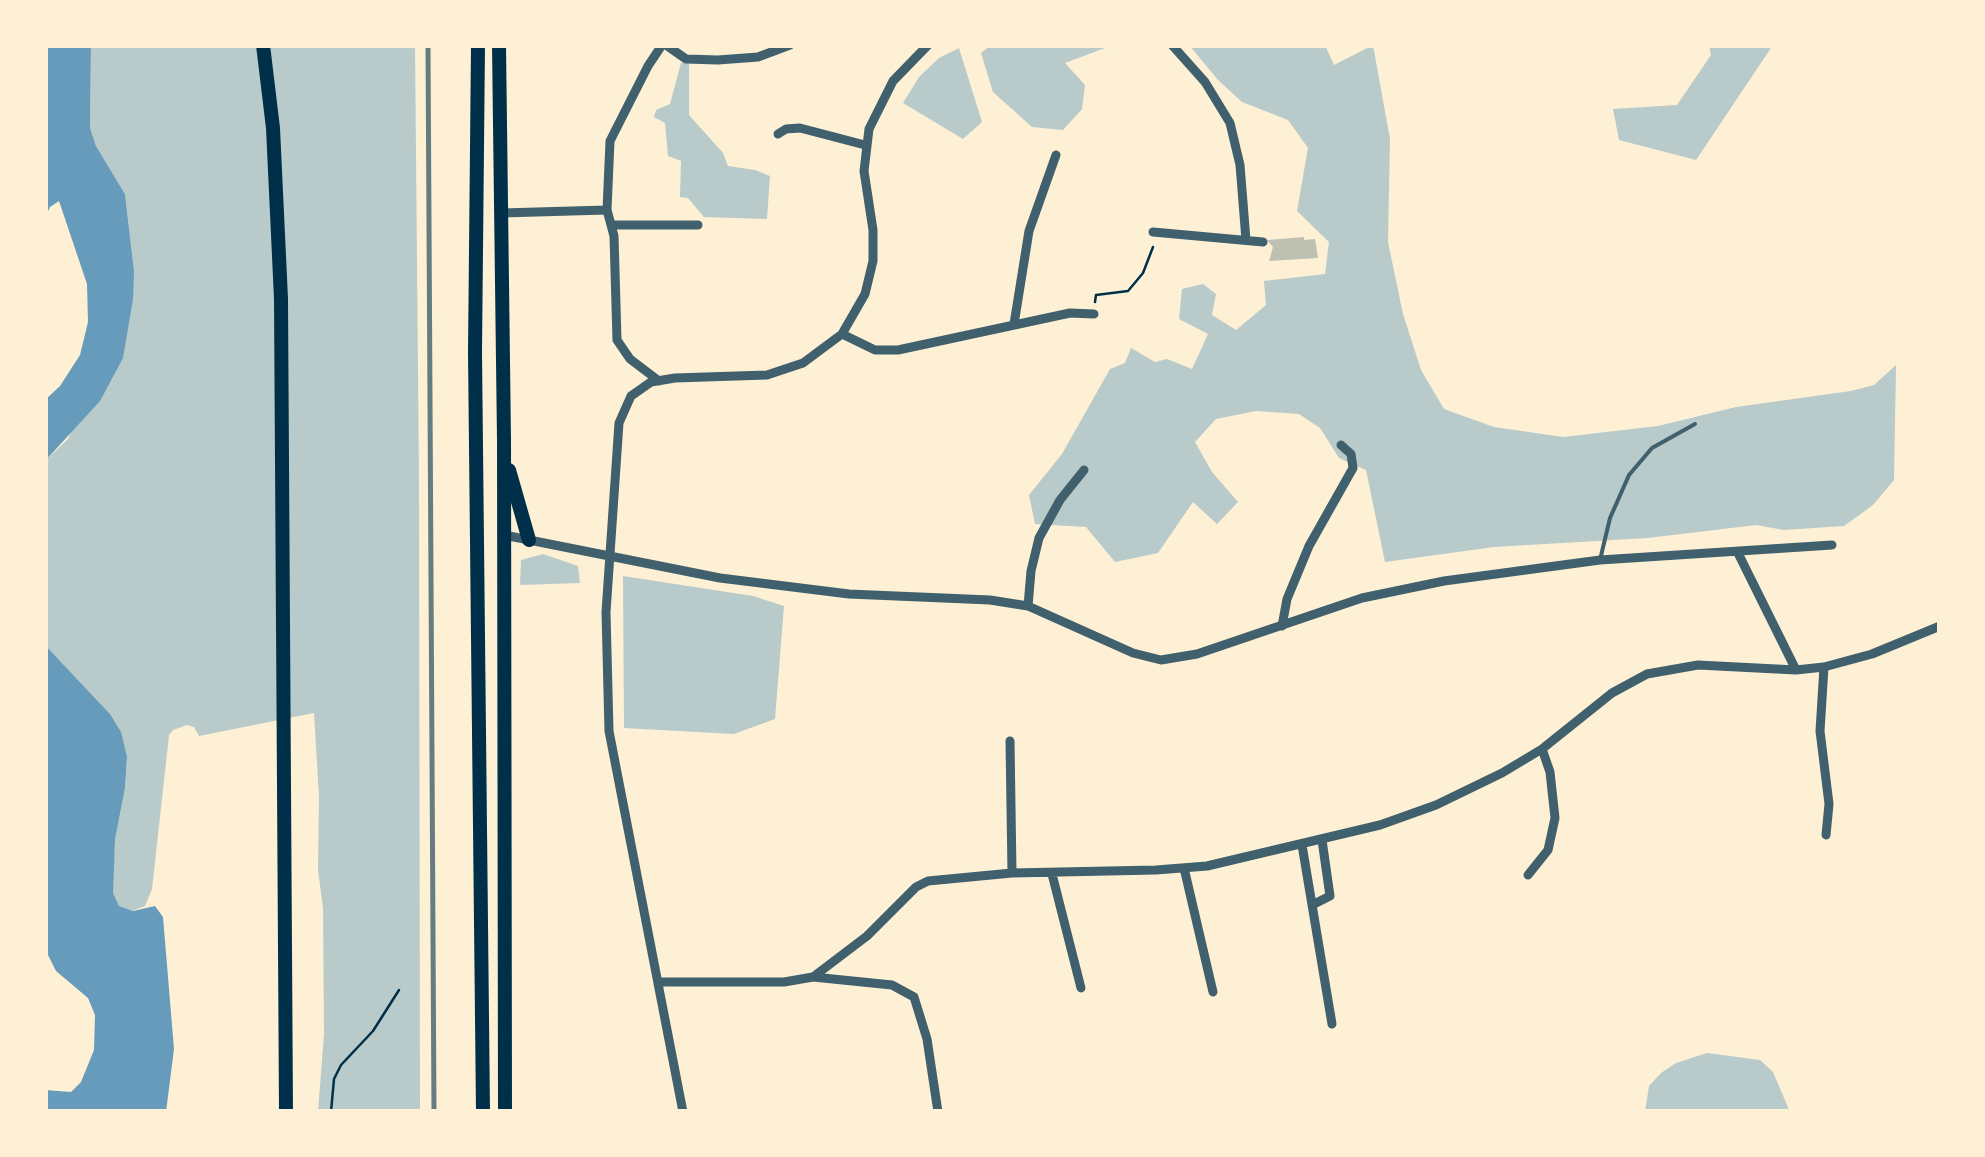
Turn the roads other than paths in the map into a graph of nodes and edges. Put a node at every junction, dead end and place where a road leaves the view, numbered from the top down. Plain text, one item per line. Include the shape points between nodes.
1 (262, 45) edge
2 (478, 45) edge
3 (499, 45) edge
4 (664, 45) edge
5 (790, 45) edge
6 (928, 45) edge
7 (1172, 45) edge
8 (778, 134) dead end
9 (865, 145) junction
10 (1056, 155) dead end
11 (607, 210) junction
12 (501, 213) junction
13 (612, 225) junction
14 (698, 225) dead end
15 (1153, 232) road end
16 (1246, 240) junction
17 (1263, 242) dead end
18 (1094, 314) road end
19 (1014, 324) junction
20 (842, 334) junction
21 (659, 380) junction
22 (1695, 424) dead end
23 (504, 440) junction
24 (1342, 445) dead end
25 (1084, 470) dead end
26 (476, 508) junction
27 (504, 535) junction
28 (528, 540) junction
29 (1832, 544) dead end
30 (1738, 553) junction
31 (608, 557) junction
32 (1600, 560) junction
33 (477, 568) junction
34 (1028, 606) junction
35 (1282, 626) junction
36 (1940, 626) edge
37 (1824, 668) junction
38 (1796, 670) junction
39 (1010, 741) dead end
40 (1542, 749) junction
41 (1826, 835) dead end
42 (1322, 840) junction
43 (1302, 846) junction
44 (1184, 868) junction
45 (1012, 873) junction
46 (1052, 874) junction
47 (1528, 875) dead end
48 (1312, 905) junction
49 (812, 977) junction
50 (658, 982) junction
51 (1081, 988) dead end
52 (1213, 992) dead end
53 (1332, 1024) dead end
54 (286, 1112) edge
55 (482, 1112) edge
56 (505, 1112) edge
57 (683, 1112) edge
58 (938, 1112) edge

1 - 54 main road via 274,128 281,283
2 - 26 main road
3 - 12 main road
4 - 5 street via 686,59 718,60 758,57
4 - 11 street via 610,141
6 - 9 street via 883,97
7 - 16 street via 1206,82 1230,123
8 - 9 street via 800,128
9 - 20 street via 873,261 865,294
10 - 19 street via 1029,231
11 - 12 street
11 - 13 street
12 - 23 main road
13 - 14 street
13 - 21 street via 617,340
15 - 16 street
16 - 17 street
18 - 19 street
19 - 20 street via 898,350 874,350
20 - 21 street via 803,363 767,376
21 - 31 street via 637,390 622,411
22 - 32 lane via 1652,448 1628,476
23 - 27 main road
23 - 28 main road
24 - 35 street via 1353,468 1308,546
25 - 34 street via 1039,538
26 - 27 main road via 486,526
26 - 33 main road
27 - 28 street
27 - 33 main road via 484,550
27 - 56 main road
28 - 31 street
29 - 30 street
30 - 32 street
30 - 38 street
31 - 34 street via 849,594
31 - 50 street via 611,748
32 - 35 street via 1394,591
33 - 55 main road
34 - 35 street via 1161,660
36 - 37 street
37 - 38 street
37 - 41 street
38 - 40 street via 1661,669 1612,693
39 - 45 street
40 - 42 street via 1436,805
40 - 47 street via 1554,794 1554,830 1544,858
42 - 43 street
42 - 48 street via 1330,896
43 - 44 street
43 - 48 street
44 - 46 street
44 - 52 street
45 - 46 street
45 - 49 street via 916,886 867,936
46 - 51 street
48 - 53 street
49 - 50 street
49 - 58 street via 908,992 920,1012
50 - 57 street

